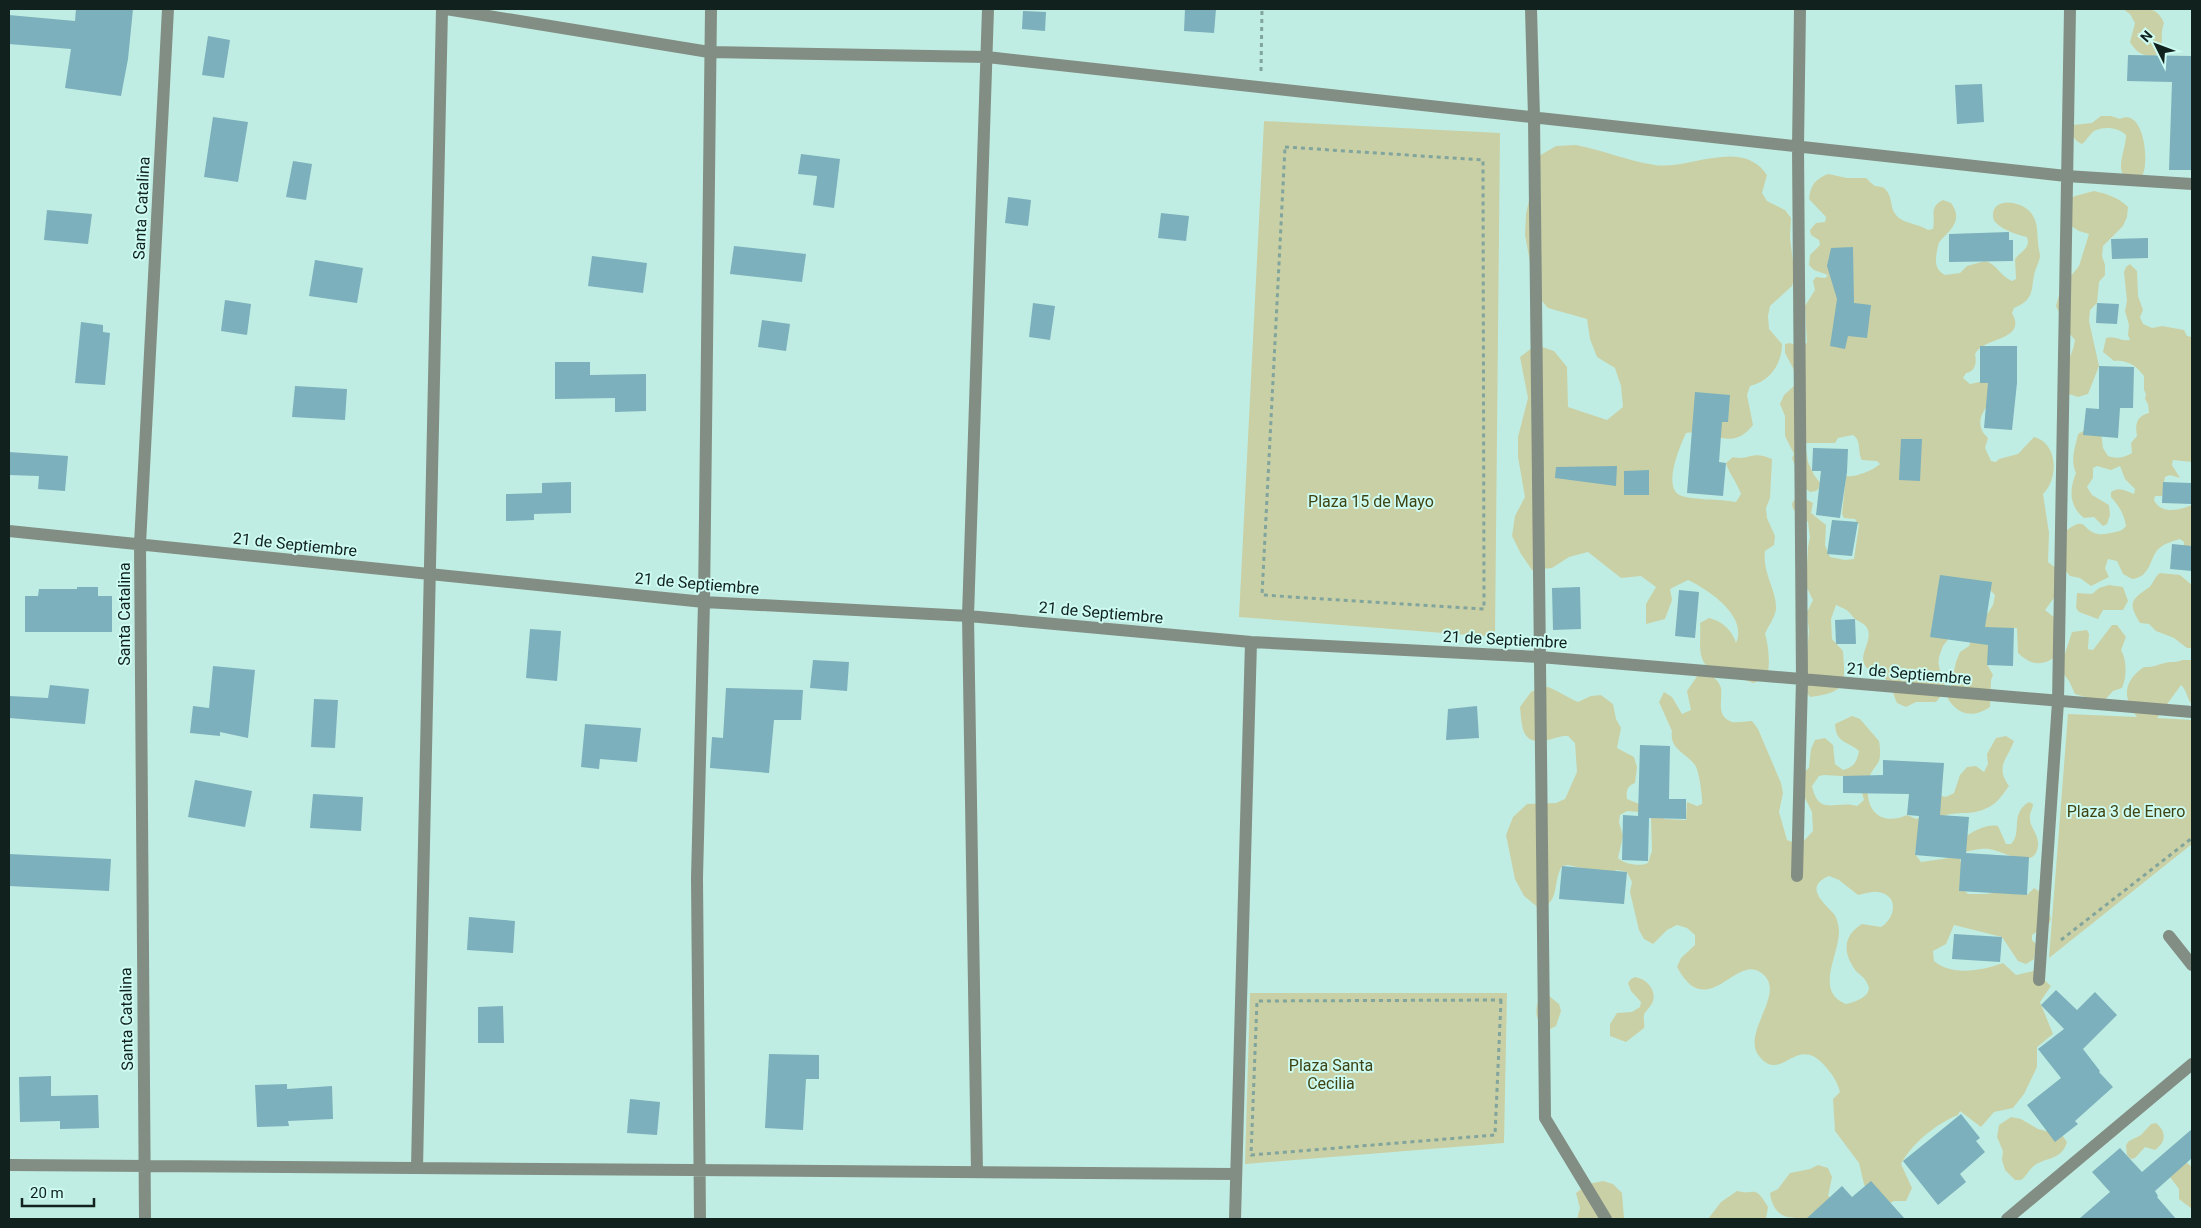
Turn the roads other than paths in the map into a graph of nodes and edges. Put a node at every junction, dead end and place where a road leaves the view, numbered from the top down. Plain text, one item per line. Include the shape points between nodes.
1 (168, 9) edge
2 (442, 9) edge
3 (446, 9) edge
4 (711, 9) edge
5 (988, 9) edge
6 (1530, 9) edge
7 (1800, 9) edge
8 (2070, 9) edge
9 (709, 52) junction
10 (987, 58) junction
11 (1534, 116) junction
12 (1798, 146) junction
13 (2066, 176) junction
14 (2192, 184) edge
15 (9, 531) edge
16 (140, 544) junction
17 (429, 574) junction
18 (704, 602) junction
19 (968, 616) junction
20 (1251, 642) junction
21 (1540, 657) junction
22 (1802, 680) junction
23 (2058, 702) junction
24 (2192, 712) edge
25 (1797, 876) dead end
26 (2169, 936) dead end
27 (2192, 965) edge
28 (2039, 980) dead end
29 (2192, 1064) edge
30 (9, 1165) edge
31 (144, 1166) junction
32 (417, 1168) junction
33 (700, 1170) junction
34 (977, 1172) junction
35 (1236, 1174) junction
36 (145, 1219) edge
37 (700, 1219) edge
38 (1235, 1219) edge
39 (1606, 1219) edge
40 (2007, 1219) edge

1 - 16 street, Santa Catalina
2 - 17 street
3 - 9 street
4 - 9 street
5 - 10 street
6 - 11 street
7 - 12 street
8 - 13 street
9 - 10 street
9 - 18 street
10 - 11 street
10 - 19 street
11 - 12 street
11 - 21 street
12 - 13 street
12 - 22 street
13 - 14 street
13 - 23 street
15 - 16 street, 21 de Septiembre
16 - 17 street, 21 de Septiembre
16 - 31 street, Santa Catalina
17 - 18 street, 21 de Septiembre
17 - 32 street
18 - 19 street, 21 de Septiembre
18 - 33 street via 697,878
19 - 20 street, 21 de Septiembre
19 - 34 street
20 - 21 street, 21 de Septiembre
20 - 35 street
21 - 22 street, 21 de Septiembre
21 - 39 street via 1545,1118
22 - 23 street, 21 de Septiembre
22 - 25 street
23 - 24 street, 21 de Septiembre
23 - 28 street
26 - 27 street
29 - 40 street
30 - 31 street
31 - 32 street
31 - 36 street, Santa Catalina
32 - 33 street
33 - 34 street
33 - 37 street
34 - 35 street
35 - 38 street

